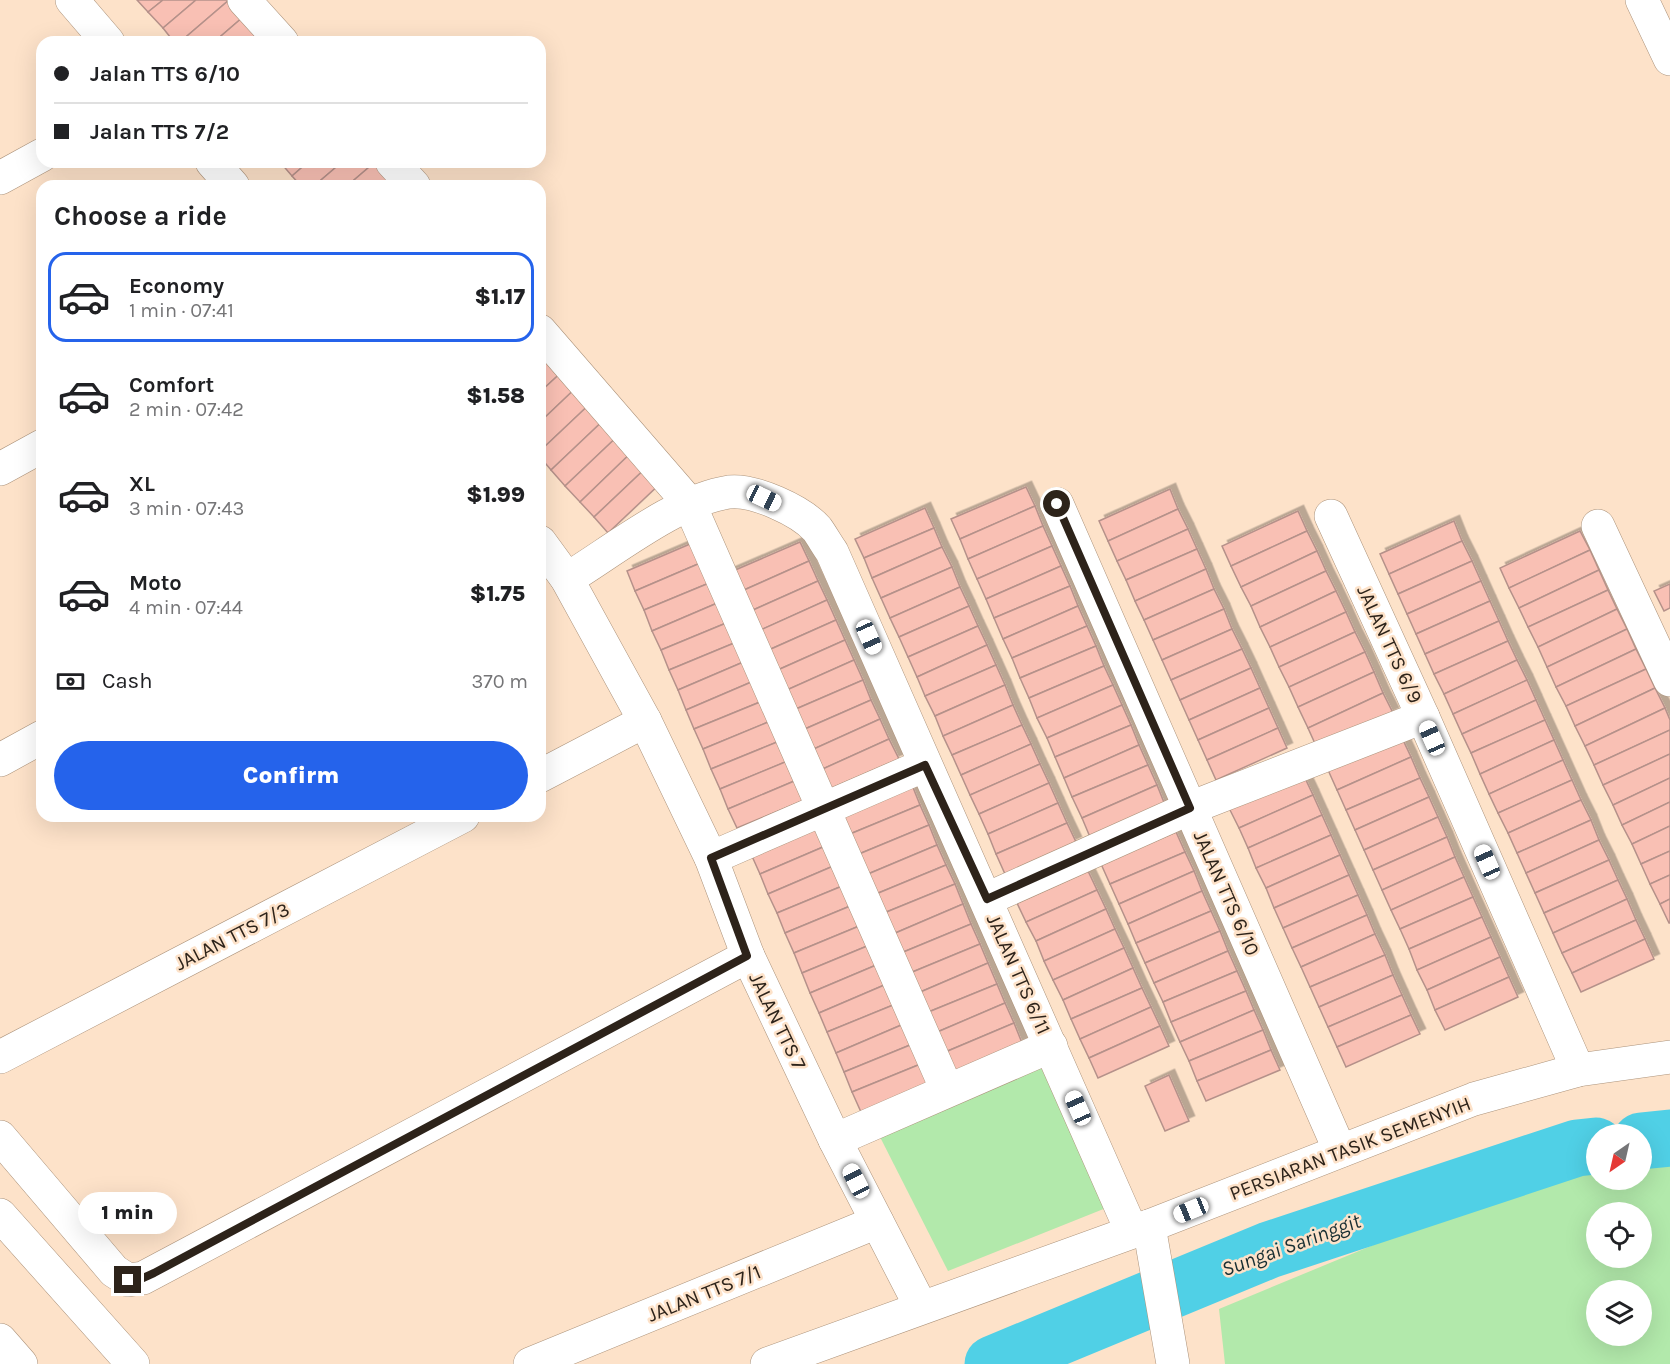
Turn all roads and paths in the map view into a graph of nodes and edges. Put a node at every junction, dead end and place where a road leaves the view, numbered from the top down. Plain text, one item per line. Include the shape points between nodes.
1 (244, 0) edge
2 (1642, 0) edge
3 (75, 1) edge
4 (103, 36) edge
5 (277, 36) edge
6 (1670, 59) edge
7 (36, 158) edge
8 (217, 168) edge
9 (398, 168) edge
10 (0, 178) edge
11 (228, 180) edge
12 (408, 180) edge
13 (546, 338) edge
14 (36, 449) edge
15 (0, 468) edge
16 (689, 503) junction
17 (1057, 504) dead end
18 (1330, 516) dead end
19 (1598, 526) dead end
20 (546, 550) edge
21 (567, 579) junction
22 (1670, 680) edge
23 (1423, 717) junction
24 (645, 722) junction
25 (36, 740) edge
26 (0, 760) edge
27 (925, 765) junction
28 (546, 773) edge
29 (823, 808) junction
30 (1190, 808) junction
31 (451, 822) edge
32 (711, 858) junction
33 (987, 899) junction
34 (747, 956) junction
35 (1051, 1046) junction
36 (0, 1057) edge
37 (1670, 1057) edge
38 (1578, 1070) junction
39 (947, 1090) junction
40 (0, 1137) edge
41 (835, 1140) junction
42 (1340, 1151) junction
43 (877, 1222) junction
44 (1141, 1229) junction
45 (5, 1230) edge
46 (921, 1307) junction
47 (0, 1340) edge
48 (21, 1364) edge
49 (133, 1364) edge
50 (530, 1364) edge
51 (767, 1364) edge
52 (1173, 1364) edge

1 - 5 street
2 - 6 street
3 - 4 street
7 - 10 street
8 - 11 street
9 - 12 street
13 - 16 street
14 - 15 street
16 - 21 street, JALAN TTS 6/11
16 - 27 street, JALAN TTS 6/11 via 731,492 764,498 791,510 816,528 832,552
16 - 29 street
17 - 30 street, JALAN TTS 6/10
18 - 23 street, JALAN TTS 6/9
19 - 22 street
20 - 21 street, JALAN TTS 7
21 - 24 street, JALAN TTS 7
23 - 30 street
23 - 38 street, JALAN TTS 6/9
24 - 28 street
24 - 32 street, JALAN TTS 7
25 - 26 street
27 - 29 street
27 - 33 street, JALAN TTS 6/11
29 - 32 street
29 - 39 street
30 - 33 street
30 - 42 street, JALAN TTS 6/10
31 - 36 street, JALAN TTS 7/3
32 - 34 street, JALAN TTS 7
33 - 35 street, JALAN TTS 6/11
34 - 40 street via 143,1278 128,1280 114,1271
34 - 41 street, JALAN TTS 7
35 - 39 street
35 - 44 street, JALAN TTS 6/11
37 - 38 street, PERSIARAN TASIK SEMENYIH
38 - 42 street, PERSIARAN TASIK SEMENYIH via 1474,1099
39 - 41 street
41 - 43 street, JALAN TTS 7
42 - 44 street, PERSIARAN TASIK SEMENYIH
43 - 46 street, JALAN TTS 7
43 - 50 street, JALAN TTS 7/1
44 - 46 street, PERSIARAN TASIK SEMENYIH
44 - 52 street, JALAN TTS 6/11 via 1160,1280
45 - 49 street
46 - 51 street, PERSIARAN TASIK SEMENYIH
47 - 48 street

